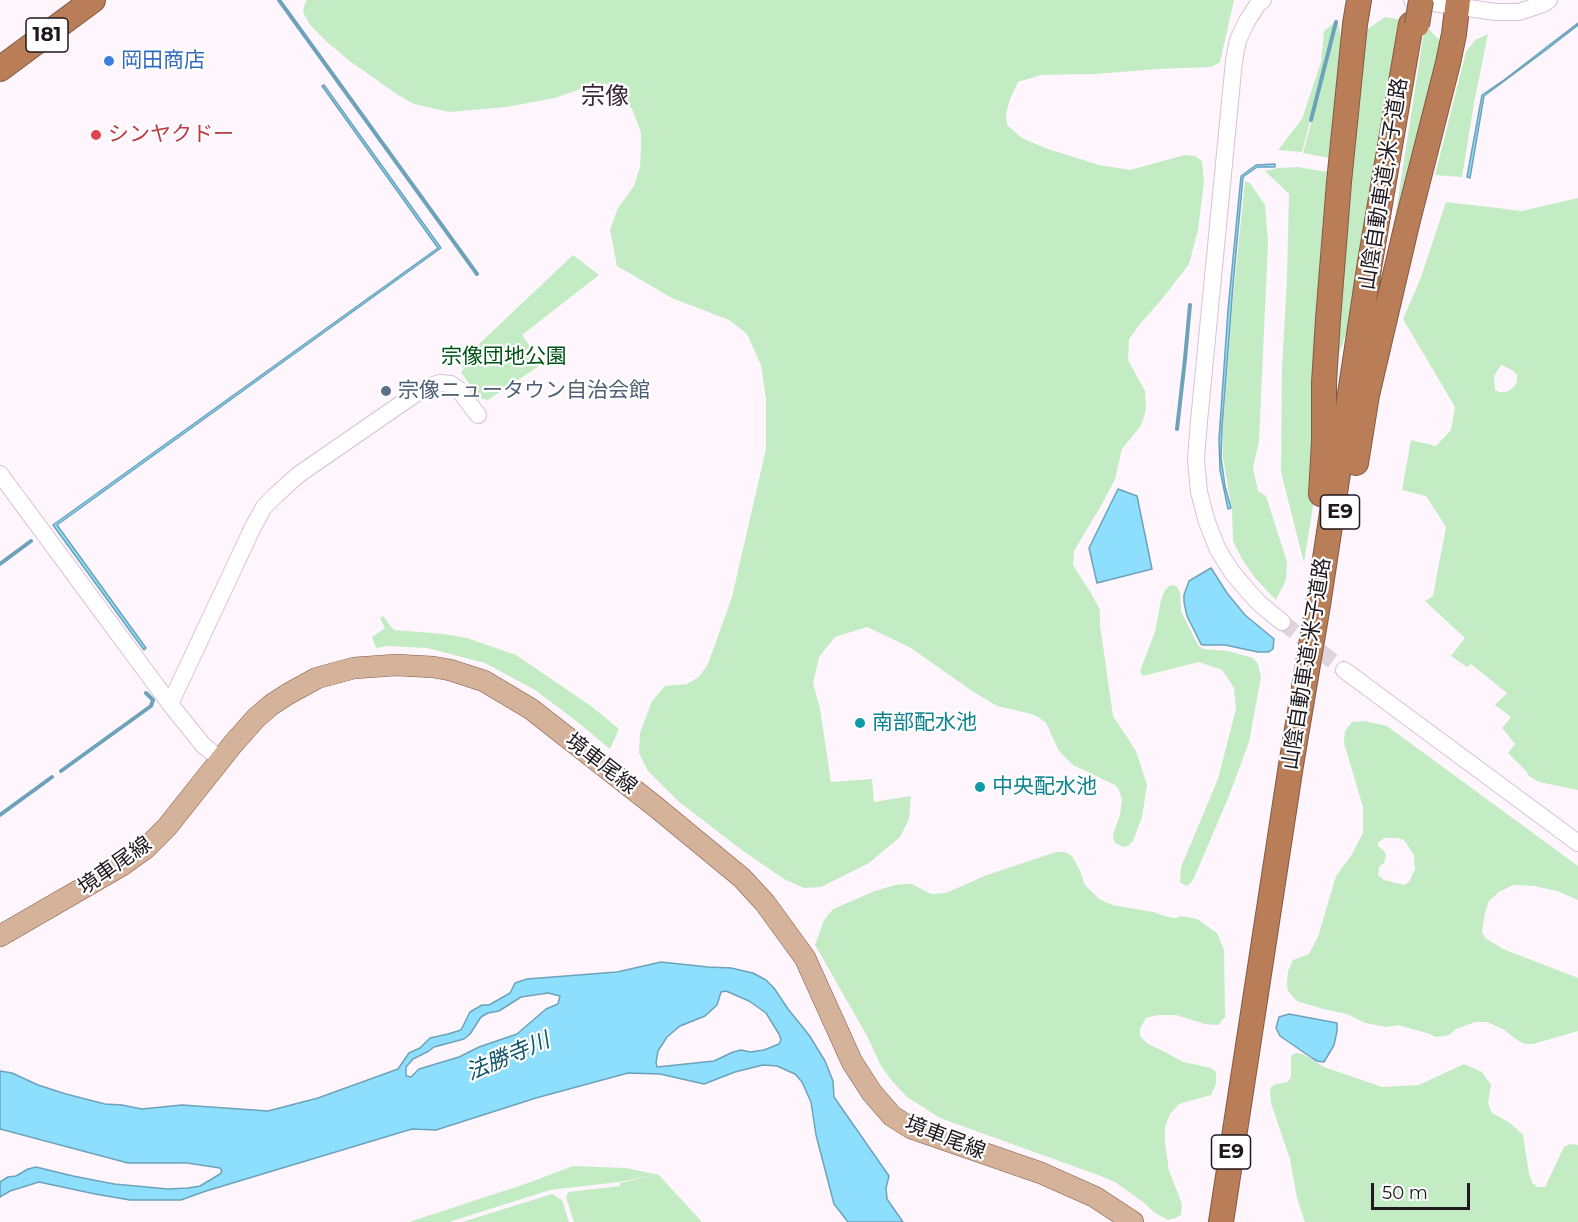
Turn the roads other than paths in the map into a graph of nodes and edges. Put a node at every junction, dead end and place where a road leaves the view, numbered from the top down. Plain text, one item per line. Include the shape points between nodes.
1 (67, 0) edge
2 (93, 0) edge
3 (1263, 0) edge
4 (1359, 0) edge
5 (1421, 0) edge
6 (1549, 0) edge
7 (1458, 3) edge
8 (1413, 12) edge
9 (0, 49) edge
10 (0, 69) edge
11 (478, 416) dead end
12 (0, 474) edge
13 (1325, 607) junction
14 (1282, 622) tunnel mouth
15 (1344, 670) tunnel mouth
16 (170, 704) junction
17 (220, 759) junction
18 (1291, 765) junction
19 (1578, 843) edge
20 (0, 936) edge
21 (1260, 999) junction
22 (1246, 1084) junction
23 (1133, 1222) edge
24 (1221, 1222) edge
25 (1230, 1222) edge

1 - 9 highway, 181
2 - 10 highway, 181
3 - 14 street via 1238,40 1234,62 1197,459 1199,492 1218,550 1248,591
4 - 18 highway via 1328,319 1320,497
5 - 8 highway, 山陰自動車道;米子道路 / E9, bridge
6 - 7 street via 1519,12 1496,12
7 - 8 street
7 - 13 highway via 1448,63 1367,396 1337,577
8 - 13 highway, 山陰自動車道;米子道路 / E9
8 - 18 highway, 山陰自動車道;米子道路 / E9
11 - 16 street via 451,384 424,388 298,475 276,495 253,527
12 - 16 street
13 - 21 highway, 山陰自動車道;米子道路 / E9
15 - 19 street
16 - 17 street via 203,745
17 - 20 main road, 境車尾線 via 167,826 140,853
17 - 23 main road, 境車尾線 via 271,705 317,678 354,668 396,664 433,667 484,681 531,709 656,807 735,872 765,903 805,958 852,1062 892,1116 911,1128 1041,1173 1095,1197
18 - 21 highway, 山陰自動車道;米子道路 / E9
21 - 22 highway, 山陰自動車道;米子道路 / E9
22 - 24 highway, 山陰自動車道;米子道路 / E9
22 - 25 highway, 山陰自動車道;米子道路 / E9

